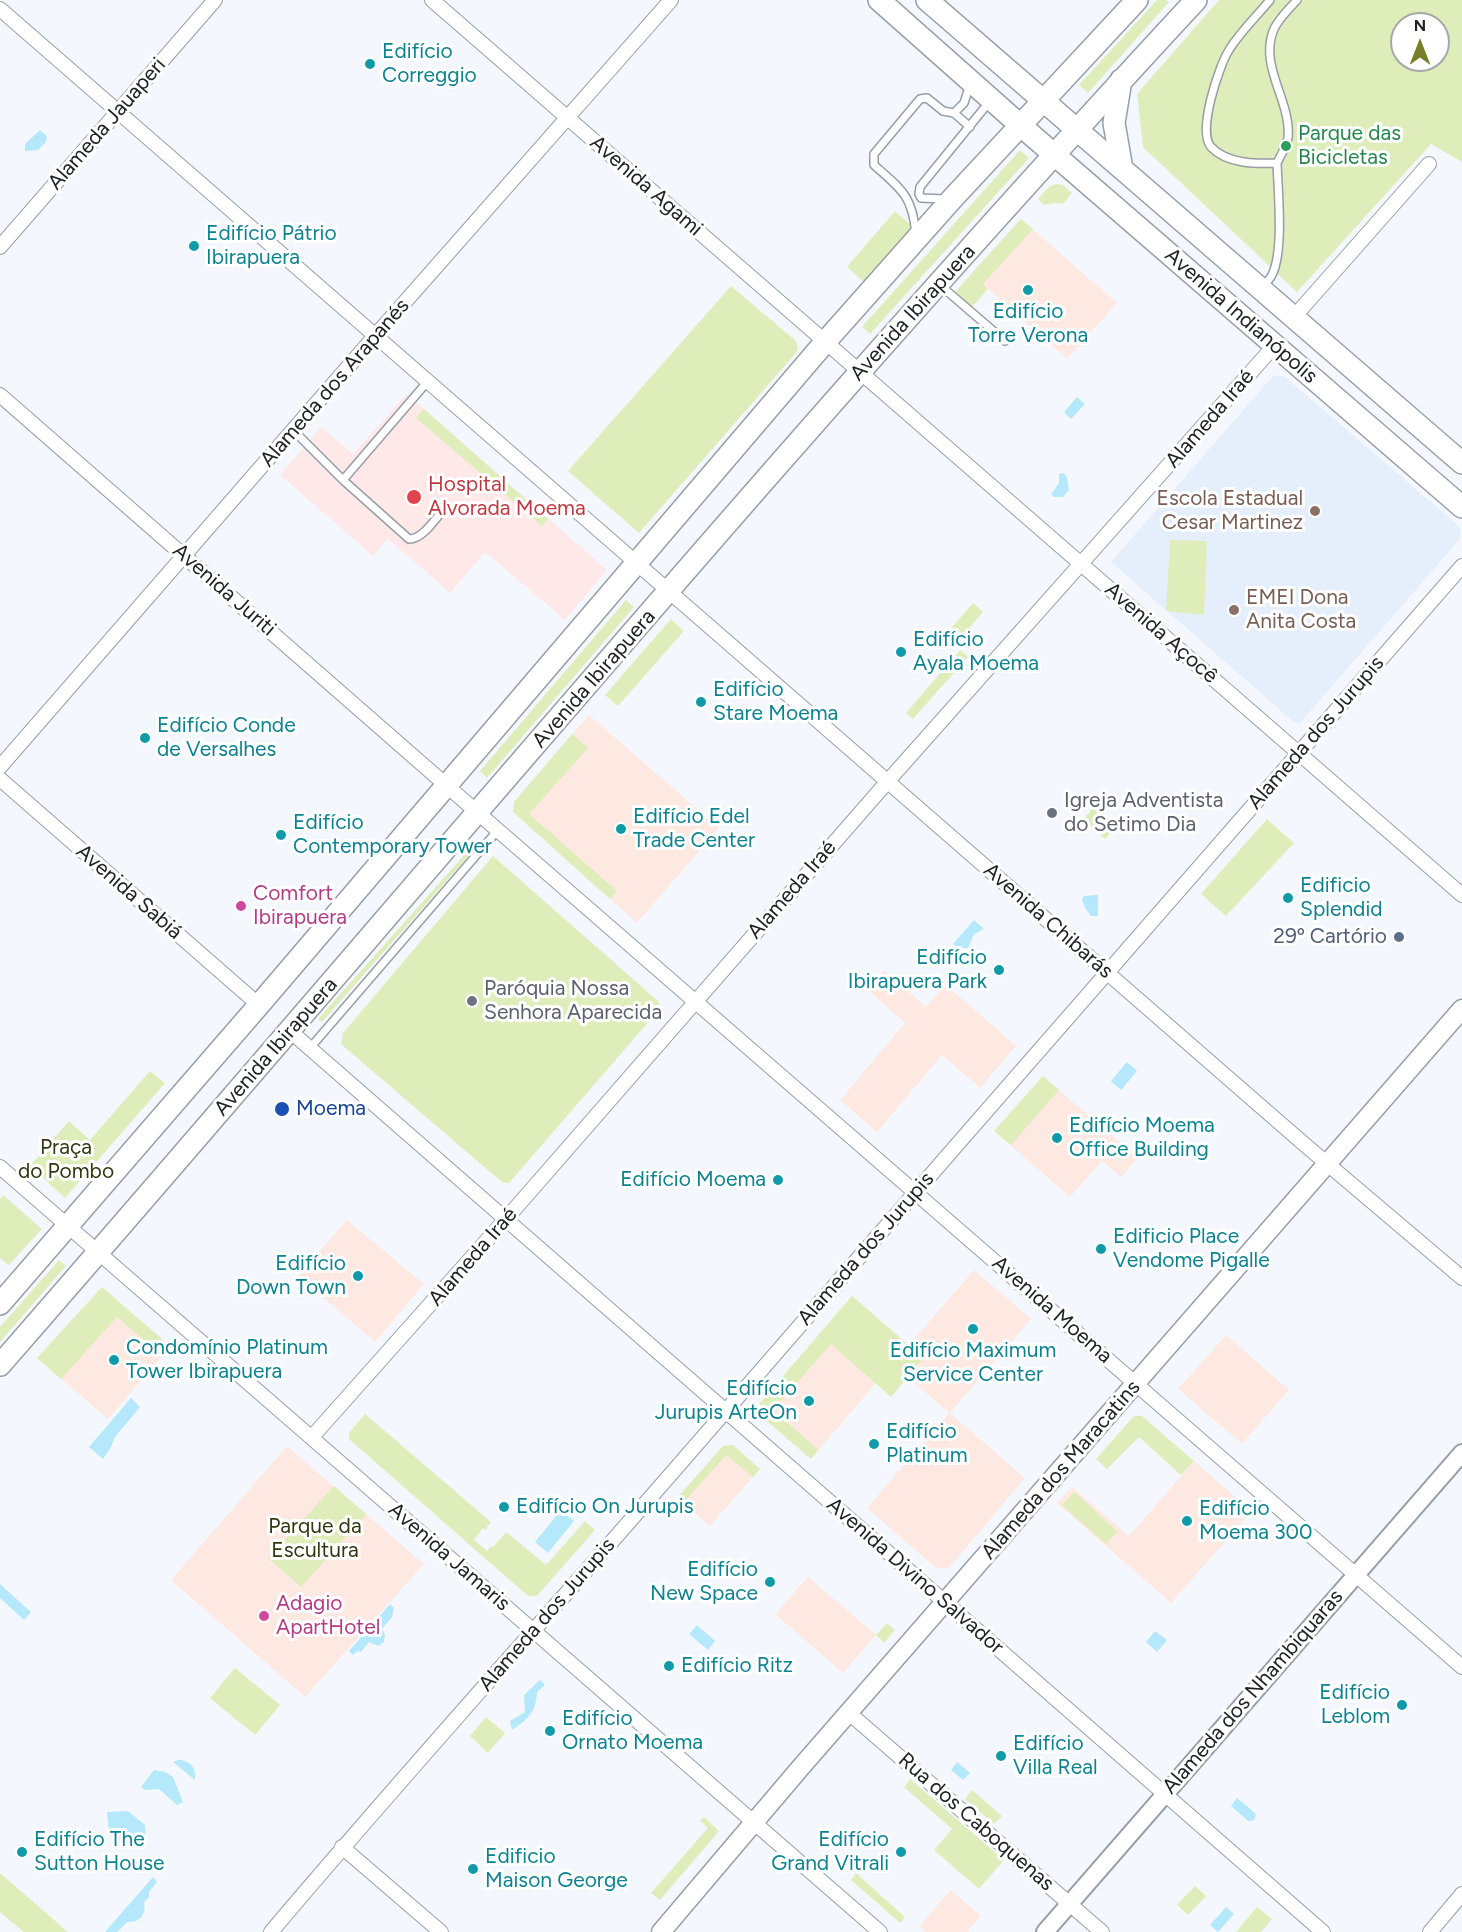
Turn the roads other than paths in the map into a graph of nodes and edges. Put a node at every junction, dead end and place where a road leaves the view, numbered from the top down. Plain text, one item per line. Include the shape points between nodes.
1 (215, 0) edge
2 (432, 0) edge
3 (879, 0) edge
4 (927, 0) edge
5 (1137, 0) edge
6 (1196, 0) edge
7 (1270, 0) edge
8 (1297, 0) edge
9 (663, 3) edge
10 (0, 9) edge
11 (969, 79) junction
12 (1122, 79) junction
13 (992, 99) junction
14 (1043, 100) junction
15 (118, 112) junction
16 (954, 113) junction
17 (567, 117) junction
18 (1020, 125) junction
19 (970, 127) junction
20 (1077, 130) junction
21 (1055, 154) junction
22 (1277, 163) junction
23 (1429, 164) dead end
24 (1122, 169) junction
25 (921, 198) junction
26 (952, 200) junction
27 (911, 207) junction
28 (916, 239) junction
29 (0, 247) edge
30 (939, 284) junction
31 (1261, 289) junction
32 (1294, 317) junction
33 (375, 336) junction
34 (826, 341) junction
35 (1005, 341) dead end
36 (1275, 345) junction
37 (860, 372) junction
38 (428, 381) junction
39 (0, 395) edge
40 (293, 430) junction
41 (1462, 463) edge
42 (343, 480) junction
43 (1462, 507) edge
44 (444, 509) dead end
45 (184, 555) junction
46 (637, 562) junction
47 (1082, 564) junction
48 (1462, 566) edge
49 (669, 592) junction
50 (1298, 752) junction
51 (0, 767) edge
52 (0, 779) edge
53 (888, 781) junction
54 (447, 785) junction
55 (478, 813) junction
56 (498, 830) junction
57 (1462, 895) edge
58 (1108, 973) junction
59 (696, 1000) junction
60 (259, 1005) junction
61 (1462, 1009) edge
62 (290, 1031) junction
63 (310, 1048) junction
64 (1327, 1164) junction
65 (0, 1167) edge
66 (916, 1192) junction
67 (506, 1220) junction
68 (68, 1226) junction
69 (98, 1252) junction
70 (1462, 1278) edge
71 (0, 1304) edge
72 (0, 1365) edge
73 (1136, 1383) junction
74 (726, 1411) junction
75 (312, 1437) junction
76 (1462, 1453) edge
77 (1356, 1575) junction
78 (945, 1602) junction
79 (534, 1631) junction
80 (1462, 1667) edge
81 (849, 1713) junction
82 (1165, 1794) junction
83 (754, 1822) junction
84 (342, 1847) junction
85 (1462, 1894) edge
86 (1070, 1904) junction
87 (271, 1932) edge
88 (441, 1932) edge
89 (661, 1932) edge
90 (880, 1932) edge
91 (1045, 1932) edge
92 (1102, 1932) edge
93 (1323, 1932) edge
94 (1430, 1932) edge

1 - 15 street, Alameda Jauaperi
2 - 17 street, Avenida Agami
3 - 11 main road, Avenida Indianópolis
4 - 14 main road, Avenida Indianópolis
5 - 14 main road, Avenida Ibirapuera
6 - 12 main road, Avenida Ibirapuera
7 - 22 lane via 1229,48 1209,101 1207,118 1209,143 1218,151 1233,160
8 - 22 lane via 1274,29 1270,47 1288,125 1288,139
9 - 17 street, Alameda dos Arapanés
10 - 15 street, Avenida Chibarás
11 - 13 main road, Avenida Indianópolis
11 - 16 lane via 964,103
12 - 20 main road, Avenida Ibirapuera
12 - 24 main road via 1114,123
13 - 18 main road, Avenida Indianópolis
13 - 19 lane
14 - 18 main road, Avenida Ibirapuera
14 - 20 main road, Avenida Indianópolis
15 - 29 street, Alameda Jauaperi
15 - 33 street, Avenida Chibarás
16 - 19 lane
16 - 27 lane via 943,111 927,98 920,99 874,154 874,165 903,190
17 - 33 street, Alameda dos Arapanés
17 - 34 street, Avenida Agami
18 - 21 main road, Avenida Indianópolis
18 - 26 main road, Avenida Ibirapuera
19 - 25 lane via 924,180 919,191
20 - 21 main road, Avenida Ibirapuera
20 - 24 main road, Avenida Indianópolis
21 - 30 main road, Avenida Ibirapuera
21 - 36 main road, Avenida Indianópolis
22 - 31 lane via 1275,268
23 - 32 street
24 - 31 main road, Avenida Indianópolis
25 - 26 lane
25 - 27 lane
26 - 28 main road, Avenida Ibirapuera
27 - 28 lane
28 - 34 main road, Avenida Ibirapuera
30 - 35 lane
30 - 37 main road, Avenida Ibirapuera
31 - 32 main road, Avenida Indianópolis
32 - 41 main road, Avenida Indianópolis
33 - 38 street, Avenida Chibarás
33 - 40 street, Alameda dos Arapanés
34 - 37 street, Avenida Agami
34 - 46 main road, Avenida Ibirapuera
36 - 43 main road, Avenida Indianópolis
36 - 47 street, Alameda Iraé
37 - 47 street, Avenida Açocê
37 - 49 main road, Avenida Ibirapuera
38 - 42 lane
38 - 46 street, Avenida Chibarás
39 - 45 street, Avenida Juriti
40 - 42 lane
40 - 45 street, Alameda dos Arapanés
42 - 44 lane via 409,539 420,536
45 - 51 street, Alameda dos Arapanés
45 - 54 street, Avenida Juriti
46 - 49 street, Avenida Chibarás
46 - 54 main road, Avenida Ibirapuera
47 - 50 street, Avenida Açocê
47 - 53 street, Alameda Iraé
48 - 50 street, Alameda dos Jurupis
49 - 53 street, Avenida Chibarás
49 - 55 main road, Avenida Ibirapuera
50 - 57 street, Avenida Açocê
50 - 58 street, Alameda dos Jurupis
52 - 60 street, Avenida Sabiá
53 - 58 street, Avenida Chibarás
53 - 59 street, Alameda Iraé
54 - 55 street
54 - 60 main road, Avenida Ibirapuera
55 - 56 street, Avenida Moema
55 - 62 main road, Avenida Ibirapuera
56 - 59 street, Avenida Moema
56 - 63 lane, Avenida Ibirapuera
58 - 64 street, Avenida Chibarás
58 - 66 street, Alameda dos Jurupis
59 - 66 street, Avenida Moema
59 - 67 street, Alameda Iraé
60 - 68 main road, Avenida Ibirapuera
61 - 64 main road, Alameda dos Maracatins
62 - 63 street, Avenida Divino Salvador
62 - 69 main road, Avenida Ibirapuera
63 - 67 street, Avenida Divino Salvador
64 - 70 street, Avenida Chibarás
64 - 73 main road, Alameda dos Maracatins
65 - 68 street, Avenida Jamaris
66 - 73 street, Avenida Moema
66 - 74 street, Alameda dos Jurupis
67 - 74 street, Avenida Divino Salvador
67 - 75 street, Alameda Iraé
68 - 69 street, Avenida Jamaris
68 - 71 main road, Avenida Ibirapuera
69 - 72 main road, Avenida Ibirapuera
69 - 75 street, Avenida Jamaris
73 - 77 street, Avenida Moema
73 - 78 main road, Alameda dos Maracatins
74 - 78 street, Avenida Divino Salvador
74 - 79 street, Alameda dos Jurupis
75 - 79 street, Avenida Jamaris
76 - 77 street, Alameda dos Nhambiquaras
77 - 80 street, Avenida Moema
77 - 82 street, Alameda dos Nhambiquaras
78 - 81 main road, Alameda dos Maracatins
78 - 82 street, Avenida Divino Salvador
79 - 83 street, Avenida Jamaris
79 - 84 street, Alameda dos Jurupis
81 - 83 main road, Alameda dos Maracatins
81 - 86 street, Rua dos Caboquenas
82 - 86 street, Alameda dos Nhambiquaras
82 - 93 street, Avenida Divino Salvador
83 - 89 main road, Alameda dos Maracatins
83 - 90 street, Avenida Jamaris
84 - 87 street, Alameda dos Jurupis
84 - 88 street
85 - 94 street
86 - 91 street, Alameda dos Nhambiquaras
86 - 92 street, Rua dos Caboquenas

